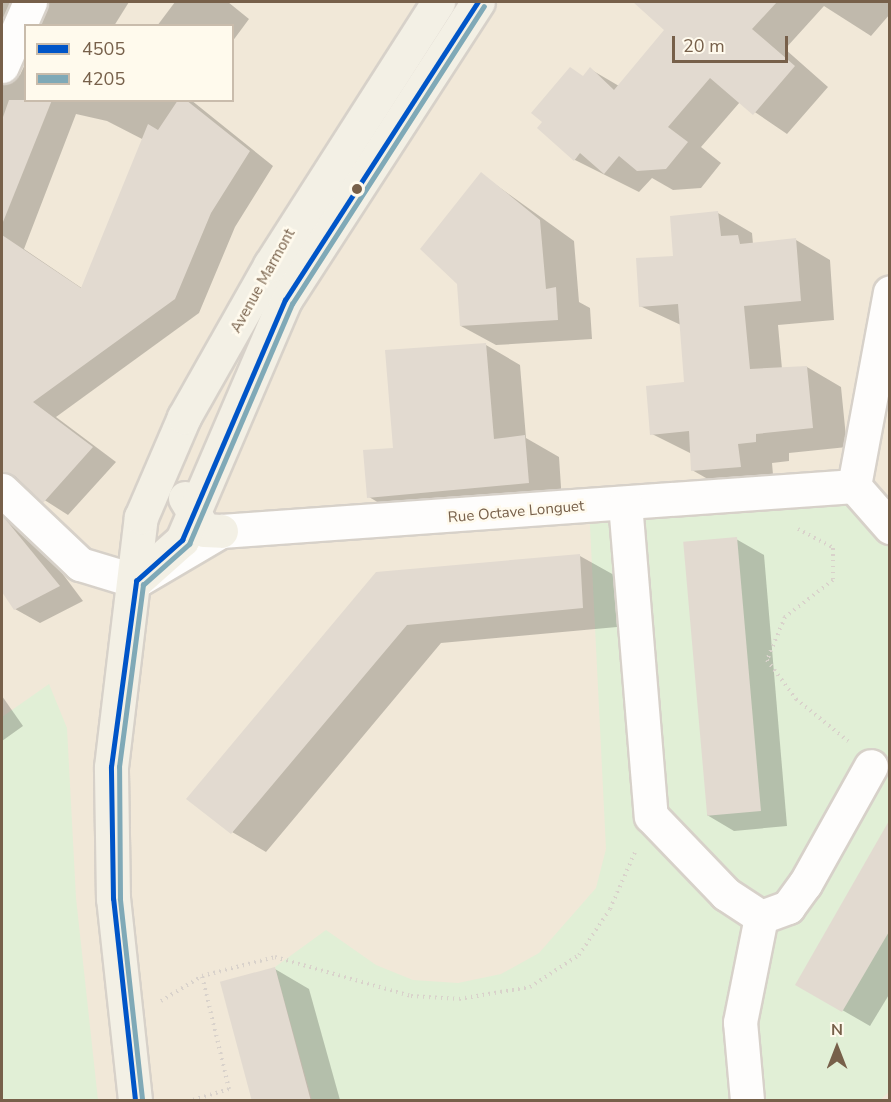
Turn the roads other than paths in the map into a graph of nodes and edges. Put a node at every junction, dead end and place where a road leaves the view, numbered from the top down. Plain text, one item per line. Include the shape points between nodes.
1 (30, 2) edge
2 (438, 2) edge
3 (478, 2) edge
4 (2, 66) edge
5 (890, 292) edge
6 (201, 394) junction
7 (854, 486) junction
8 (2, 490) edge
9 (625, 503) junction
10 (191, 516) junction
11 (890, 527) edge
12 (221, 531) junction
13 (136, 581) junction
14 (871, 766) road end
15 (762, 917) junction
16 (135, 1101) edge
17 (747, 1101) edge

1 - 4 street
2 - 6 main road, Avenue Marmont via 270,265
3 - 10 main road, Avenue Marmont via 285,300
5 - 7 street
6 - 10 main road via 182,471
6 - 13 main road, Avenue Marmont via 184,417 141,517
7 - 9 street, Rue Octave Longuet
7 - 11 street
8 - 13 street via 80,564
9 - 12 street, Rue Octave Longuet
9 - 15 street via 651,816 726,894
10 - 12 main road via 204,530
10 - 13 main road, Avenue Marmont via 182,540
12 - 13 street, Rue Octave Longuet
13 - 16 main road, Avenue Marmont via 111,767 113,899
14 - 15 street via 805,884 788,907
15 - 17 street via 740,1022

